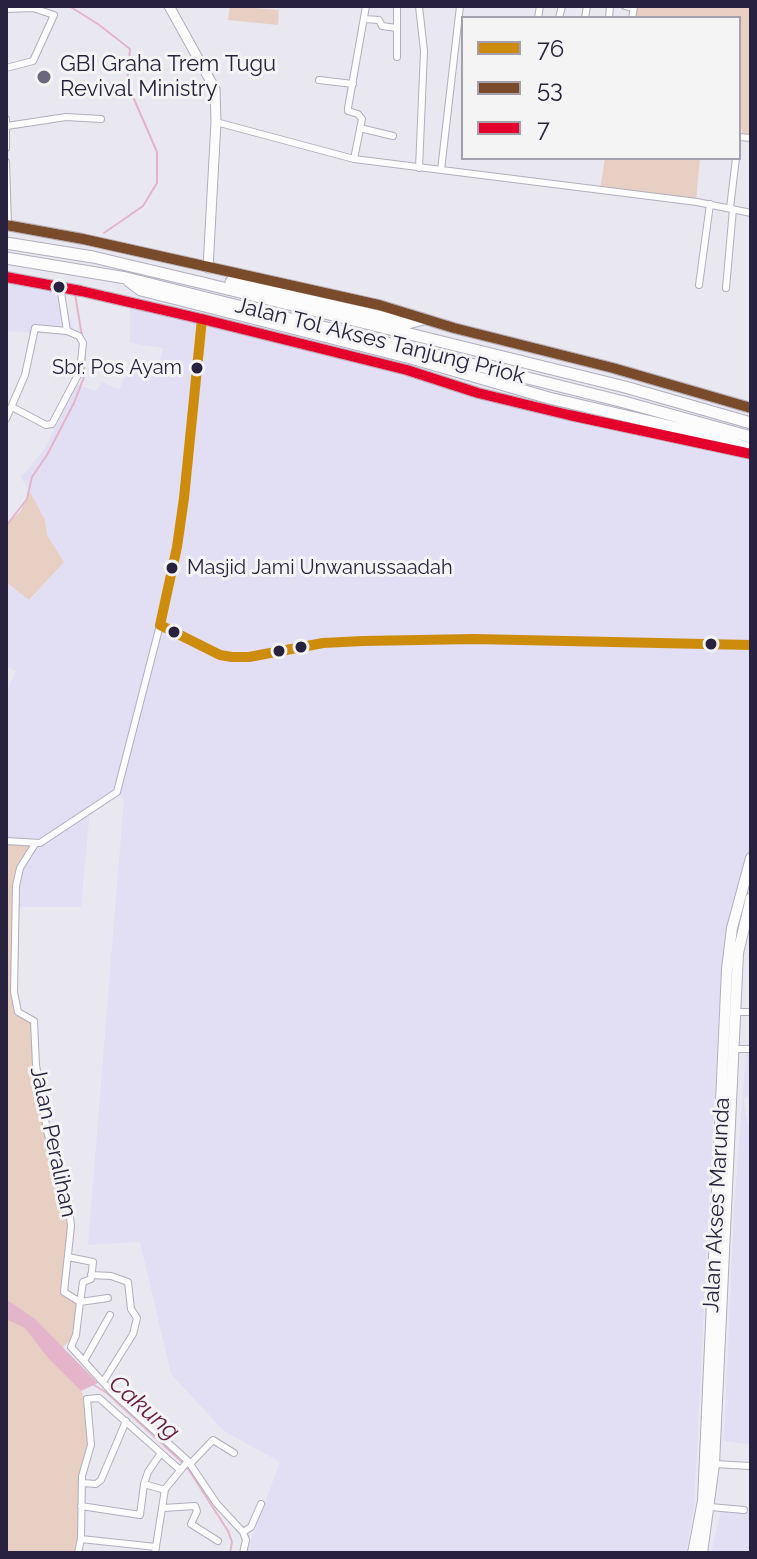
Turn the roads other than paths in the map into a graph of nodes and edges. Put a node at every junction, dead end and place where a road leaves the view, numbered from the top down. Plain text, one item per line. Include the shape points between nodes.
1 (169, 6) edge
2 (366, 6) edge
3 (397, 6) edge
4 (419, 6) edge
5 (460, 6) edge
6 (6, 9) edge
7 (364, 19) junction
8 (397, 28) junction
9 (397, 57) dead end
10 (6, 68) edge
11 (319, 80) dead end
12 (353, 84) junction
13 (6, 119) edge
14 (101, 119) dead end
15 (216, 122) junction
16 (7, 126) edge
17 (360, 128) junction
18 (393, 136) dead end
19 (6, 148) edge
20 (354, 159) junction
21 (736, 160) edge
22 (6, 162) edge
23 (419, 168) junction
24 (441, 170) junction
25 (710, 204) junction
26 (732, 209) junction
27 (751, 213) edge
28 (7, 225) edge
29 (6, 243) edge
30 (6, 258) edge
31 (208, 268) junction
32 (6, 277) edge
33 (207, 284) junction
34 (699, 285) dead end
35 (61, 287) junction
36 (726, 288) dead end
37 (202, 319) junction
38 (423, 319) junction
39 (67, 331) junction
40 (12, 407) junction
41 (751, 408) edge
42 (6, 419) edge
43 (751, 423) edge
44 (750, 447) edge
45 (160, 625) junction
46 (751, 645) edge
47 (6, 841) edge
48 (35, 844) junction
49 (751, 858) edge
50 (751, 898) edge
51 (737, 1012) junction
52 (751, 1012) edge
53 (736, 1049) junction
54 (751, 1049) edge
55 (68, 1257) junction
56 (91, 1275) junction
57 (108, 1298) dead end
58 (80, 1302) junction
59 (110, 1315) dead end
60 (84, 1361) junction
61 (103, 1382) junction
62 (121, 1409) junction
63 (126, 1421) junction
64 (161, 1453) junction
65 (234, 1453) dead end
66 (714, 1464) junction
67 (185, 1465) junction
68 (751, 1466) edge
69 (82, 1483) junction
70 (144, 1484) junction
71 (165, 1490) junction
72 (261, 1504) dead end
73 (81, 1506) junction
74 (710, 1507) junction
75 (163, 1508) junction
76 (744, 1510) dead end
77 (243, 1532) junction
78 (81, 1539) junction
79 (218, 1541) dead end
80 (116, 1542) junction
81 (155, 1550) edge
82 (78, 1553) edge
83 (114, 1553) edge
84 (243, 1553) edge
85 (693, 1553) edge
86 (702, 1553) edge

1 - 15 main road via 212,81
2 - 7 street
3 - 8 street
4 - 23 street via 424,51
5 - 24 street
6 - 10 street via 33,8 54,15 31,63
7 - 8 street
7 - 12 street
8 - 9 street
11 - 12 street
12 - 17 street via 348,111 361,116
13 - 16 street
14 - 16 street via 66,117
15 - 20 street
15 - 31 main road
16 - 19 street
17 - 18 street
17 - 20 street
20 - 23 street
21 - 26 street
22 - 28 street
23 - 24 street
24 - 25 street
25 - 26 street
25 - 34 street
26 - 27 street
26 - 36 street
28 - 31 main road
29 - 33 highway, Jalan Tol Akses Tanjung Priok
30 - 44 highway, Jalan Tol Akses Tanjung Priok via 126,278 624,402
31 - 38 main road
32 - 35 main road
33 - 38 highway via 221,280 394,320
33 - 43 highway, Jalan Tol Akses Tanjung Priok
35 - 37 main road
35 - 39 street
37 - 44 main road via 523,404
37 - 45 street via 184,498
38 - 41 main road
39 - 40 street via 35,328
39 - 40 street via 79,336 83,354 75,383 52,424
40 - 42 street
45 - 46 street via 232,657 363,641
45 - 48 street via 117,792
47 - 48 street
48 - 55 street, Jalan Peralihan via 16,886 14,992 18,1012 34,1021 47,1131 68,1199
49 - 85 main road, Jalan Akses Marunda via 727,969 703,1501
50 - 51 main road, Jalan Akses Marunda via 738,953
51 - 52 street
51 - 53 main road, Jalan Akses Marunda
53 - 54 street
53 - 66 main road, Jalan Akses Marunda
55 - 56 street via 92,1261
55 - 58 street, Jalan Peralihan via 64,1292
56 - 58 street via 83,1282
56 - 61 street via 128,1282 137,1318
57 - 58 street
58 - 60 street via 71,1347
59 - 60 street
60 - 61 street
61 - 62 street
62 - 63 street
62 - 67 street
62 - 69 street via 98,1397 86,1400 91,1445
63 - 64 street
63 - 69 street via 99,1482
64 - 67 street
64 - 70 street
65 - 67 street via 213,1440
66 - 68 street
66 - 74 main road, Jalan Akses Marunda
67 - 71 street
67 - 77 street
69 - 73 street
70 - 71 street
70 - 73 street via 140,1515
71 - 75 street
72 - 77 street via 251,1527
73 - 78 street
74 - 76 street
74 - 86 main road, Jalan Akses Marunda
75 - 79 street via 195,1506 191,1524
75 - 81 street
77 - 84 street
78 - 80 street
78 - 82 street
80 - 81 street
80 - 83 street

